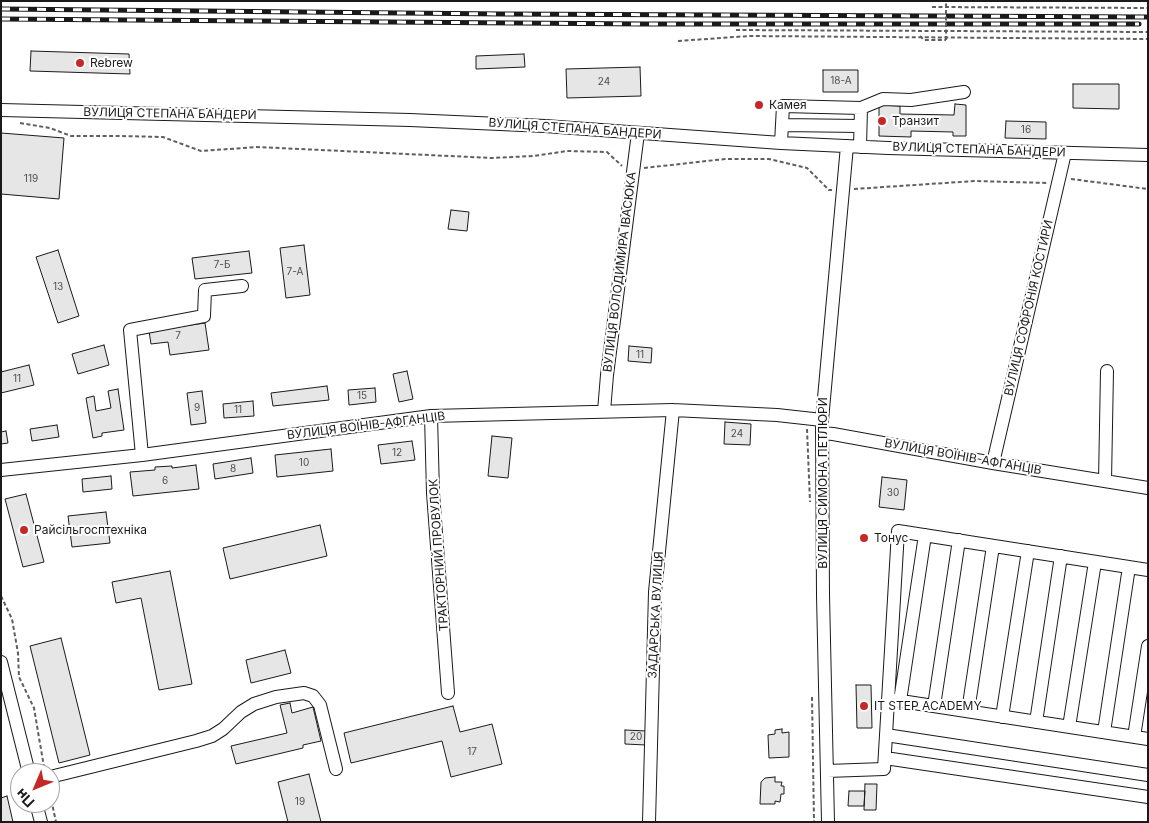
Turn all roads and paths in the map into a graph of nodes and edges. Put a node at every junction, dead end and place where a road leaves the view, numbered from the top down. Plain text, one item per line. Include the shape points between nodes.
1 (946, 1) edge
2 (946, 7) junction
3 (932, 8) dead end
4 (982, 8) junction
5 (1148, 8) edge
6 (736, 30) dead end
7 (1148, 32) edge
8 (920, 36) junction
9 (1148, 39) edge
10 (678, 41) dead end
11 (964, 92) dead end
12 (861, 108) junction
13 (1, 110) edge
14 (15, 122) dead end
15 (782, 125) junction
16 (860, 126) junction
17 (638, 133) junction
18 (781, 143) junction
19 (854, 146) junction
20 (1066, 153) junction
21 (1148, 155) edge
22 (643, 168) dead end
23 (626, 171) dead end
24 (1068, 179) dead end
25 (1052, 182) dead end
26 (1148, 188) edge
27 (848, 189) dead end
28 (838, 190) dead end
29 (242, 286) dead end
30 (1107, 371) dead end
31 (673, 410) junction
32 (604, 411) junction
33 (431, 416) junction
34 (822, 420) junction
35 (822, 434) junction
36 (142, 455) junction
37 (993, 463) junction
38 (1, 470) edge
39 (1105, 481) junction
40 (1148, 488) edge
41 (925, 535) junction
42 (959, 540) junction
43 (993, 546) junction
44 (1028, 551) junction
45 (1061, 556) junction
46 (1095, 562) junction
47 (1129, 567) junction
48 (1148, 570) edge
49 (1, 596) edge
50 (1148, 646) edge
51 (1, 662) edge
52 (448, 694) dead end
53 (894, 700) junction
54 (934, 706) junction
55 (968, 711) junction
56 (1002, 717) junction
57 (1036, 722) junction
58 (1069, 727) junction
59 (1104, 732) junction
60 (886, 735) junction
61 (1134, 737) junction
62 (1148, 739) edge
63 (885, 758) junction
64 (26, 763) edge
65 (43, 763) edge
66 (336, 769) dead end
67 (827, 771) junction
68 (60, 775) edge
69 (1148, 776) edge
70 (1148, 797) edge
71 (649, 822) edge
72 (828, 822) edge

1 - 2 path, bridge
2 - 4 path
2 - 8 path, bridge via 946,40 924,40
3 - 4 path
4 - 5 path
6 - 7 path
8 - 9 path
8 - 10 path via 749,36
11 - 12 street via 911,100 882,98
12 - 15 street via 783,106
12 - 16 street, ВУЛИЦЯ СИМОНА ПЕТЛЮРИ
13 - 17 street, ВУЛИЦЯ СТЕПАНА БАНДЕРИ via 373,119
14 - 23 path via 50,128 71,136 163,138 201,151 257,148 492,158 567,151 607,152
15 - 16 street
15 - 18 street
16 - 19 street, ВУЛИЦЯ СИМОНА ПЕТЛЮРИ
17 - 18 street, ВУЛИЦЯ СТЕПАНА БАНДЕРИ
17 - 32 street, ВУЛИЦЯ ВОЛОДИМИРА ІВАСЮКА
18 - 19 street, ВУЛИЦЯ СТЕПАНА БАНДЕРИ
19 - 20 street, ВУЛИЦЯ СТЕПАНА БАНДЕРИ
19 - 34 street, ВУЛИЦЯ СИМОНА ПЕТЛЮРИ
20 - 21 street, ВУЛИЦЯ СТЕПАНА БАНДЕРИ
20 - 37 street, ВУЛИЦЯ СОФРОНІЯ КОСТИРИ
22 - 28 path via 725,159 769,159 807,168 829,190
24 - 26 path
25 - 27 path via 975,181
29 - 36 street via 206,290 204,316 130,330
30 - 39 street
31 - 32 street, ВУЛИЦЯ ВОЇНІВ-АФГАНЦІВ
31 - 34 street, ВУЛИЦЯ ВОЇНІВ-АФГАНЦІВ
31 - 71 street, ЗАДАРСЬКА ВУЛИЦЯ via 655,592
32 - 33 street, ВУЛИЦЯ ВОЇНІВ-АФГАНЦІВ
33 - 36 street, ВУЛИЦЯ ВОЇНІВ-АФГАНЦІВ
33 - 52 street, ТРАКТОРНИЙ ПРОВУЛОК via 433,493
34 - 35 street, ВУЛИЦЯ СИМОНА ПЕТЛЮРИ
35 - 37 street, ВУЛИЦЯ ВОЇНІВ-АФГАНЦІВ
35 - 67 street, ВУЛИЦЯ СИМОНА ПЕТЛЮРИ
36 - 38 street, ВУЛИЦЯ ВОЇНІВ-АФГАНЦІВ
37 - 39 street, ВУЛИЦЯ ВОЇНІВ-АФГАНЦІВ
39 - 40 street, ВУЛИЦЯ ВОЇНІВ-АФГАНЦІВ
41 - 42 street
41 - 53 street
41 - 53 street via 898,531
42 - 43 street
42 - 54 street
43 - 44 street
43 - 55 street
44 - 45 street
44 - 56 street
45 - 46 street
45 - 57 street
46 - 47 street
46 - 58 street
47 - 48 street
47 - 59 street
49 - 65 path via 12,620 19,677 34,708
50 - 61 street
51 - 64 street
53 - 54 street
53 - 60 street
54 - 55 street
55 - 56 street
56 - 57 street
57 - 58 street
58 - 59 street
59 - 61 street
60 - 63 street
60 - 69 street
61 - 62 street
63 - 67 street via 884,769
63 - 70 street
66 - 68 street via 320,705 313,696 304,693 254,704 212,736
67 - 72 street, ВУЛИЦЯ СИМОНА ПЕТЛЮРИ

